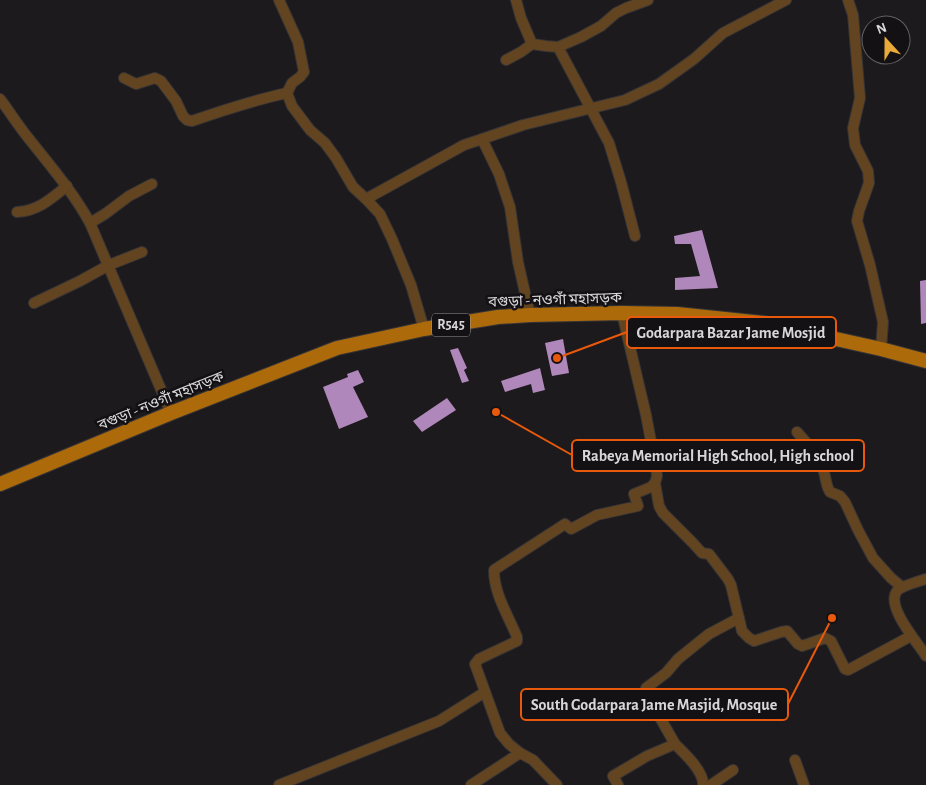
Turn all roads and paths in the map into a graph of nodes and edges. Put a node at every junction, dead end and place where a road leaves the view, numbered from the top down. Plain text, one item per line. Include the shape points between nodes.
1 (279, 0) edge
2 (516, 0) edge
3 (648, 0) edge
4 (786, 0) edge
5 (848, 0) edge
6 (532, 44) junction
7 (558, 47) junction
8 (506, 60) dead end
9 (124, 78) dead end
10 (287, 93) junction
11 (0, 99) edge
12 (590, 109) junction
13 (482, 139) junction
14 (152, 184) dead end
15 (67, 186) junction
16 (366, 199) junction
17 (17, 212) dead end
18 (90, 223) junction
19 (634, 236) dead end
20 (142, 252) dead end
21 (109, 265) junction
22 (34, 303) dead end
23 (622, 313) junction
24 (530, 314) junction
25 (424, 329) junction
26 (881, 349) junction
27 (926, 361) edge
28 (170, 413) junction
29 (797, 432) dead end
30 (655, 483) junction
31 (0, 484) edge
32 (926, 579) edge
33 (902, 587) junction
34 (739, 618) junction
35 (911, 636) junction
36 (926, 656) edge
37 (485, 692) junction
38 (675, 744) junction
39 (520, 753) junction
40 (796, 760) dead end
41 (733, 770) dead end
42 (279, 785) edge
43 (471, 785) edge
44 (557, 785) edge
45 (618, 785) edge
46 (706, 785) edge
47 (804, 785) edge

1 - 10 street via 298,42 304,72
2 - 6 street
3 - 7 street via 616,13 601,26
4 - 12 street via 723,33 659,84 625,100
5 - 26 street via 853,15 860,98 853,128 855,144 868,171 869,183 857,221 883,322
6 - 7 street
6 - 8 street
7 - 12 street
9 - 10 street via 136,84 155,78 162,80 183,116 192,121
10 - 16 street via 292,106 310,130 325,143 353,188
11 - 15 street
12 - 13 street via 523,125
12 - 19 street via 608,143
13 - 16 street via 464,145
13 - 24 street via 510,207
14 - 18 street
15 - 17 street via 40,207
15 - 18 street
16 - 25 street via 380,214 392,239
18 - 21 street
20 - 21 street
21 - 22 street
21 - 28 street
23 - 24 main road, বগুড়া - নওগাঁ মহাসড়ক / R545
23 - 26 main road, বগুড়া - নওগাঁ মহাসড়ক / R545 via 677,314 764,323
23 - 30 street via 646,415 656,468
24 - 25 main road, বগুড়া - নওগাঁ মহাসড়ক / R545
25 - 28 main road, বগুড়া - নওগাঁ মহাসড়ক / R545 via 337,348
26 - 27 main road, বগুড়া - নওগাঁ মহাসড়ক / R545
28 - 31 main road, বগুড়া - নওগাঁ মহাসড়ক / R545
29 - 33 street via 813,451 824,471 830,492 845,502 873,558
30 - 34 street via 663,513 702,553 709,554 728,579
30 - 37 street via 634,494 638,506 597,515 571,529 565,524 494,570 497,592 517,641 478,659 475,664
32 - 33 street
33 - 35 street via 897,590 895,606
34 - 35 street via 742,631 754,640 787,631 802,646 828,638 848,670
34 - 38 street via 709,634 646,688
35 - 36 street
37 - 39 street via 500,733
37 - 42 street via 439,721
38 - 45 street via 613,776
38 - 46 street via 694,764
39 - 43 street
39 - 44 street via 533,760
40 - 47 street
41 - 46 street

